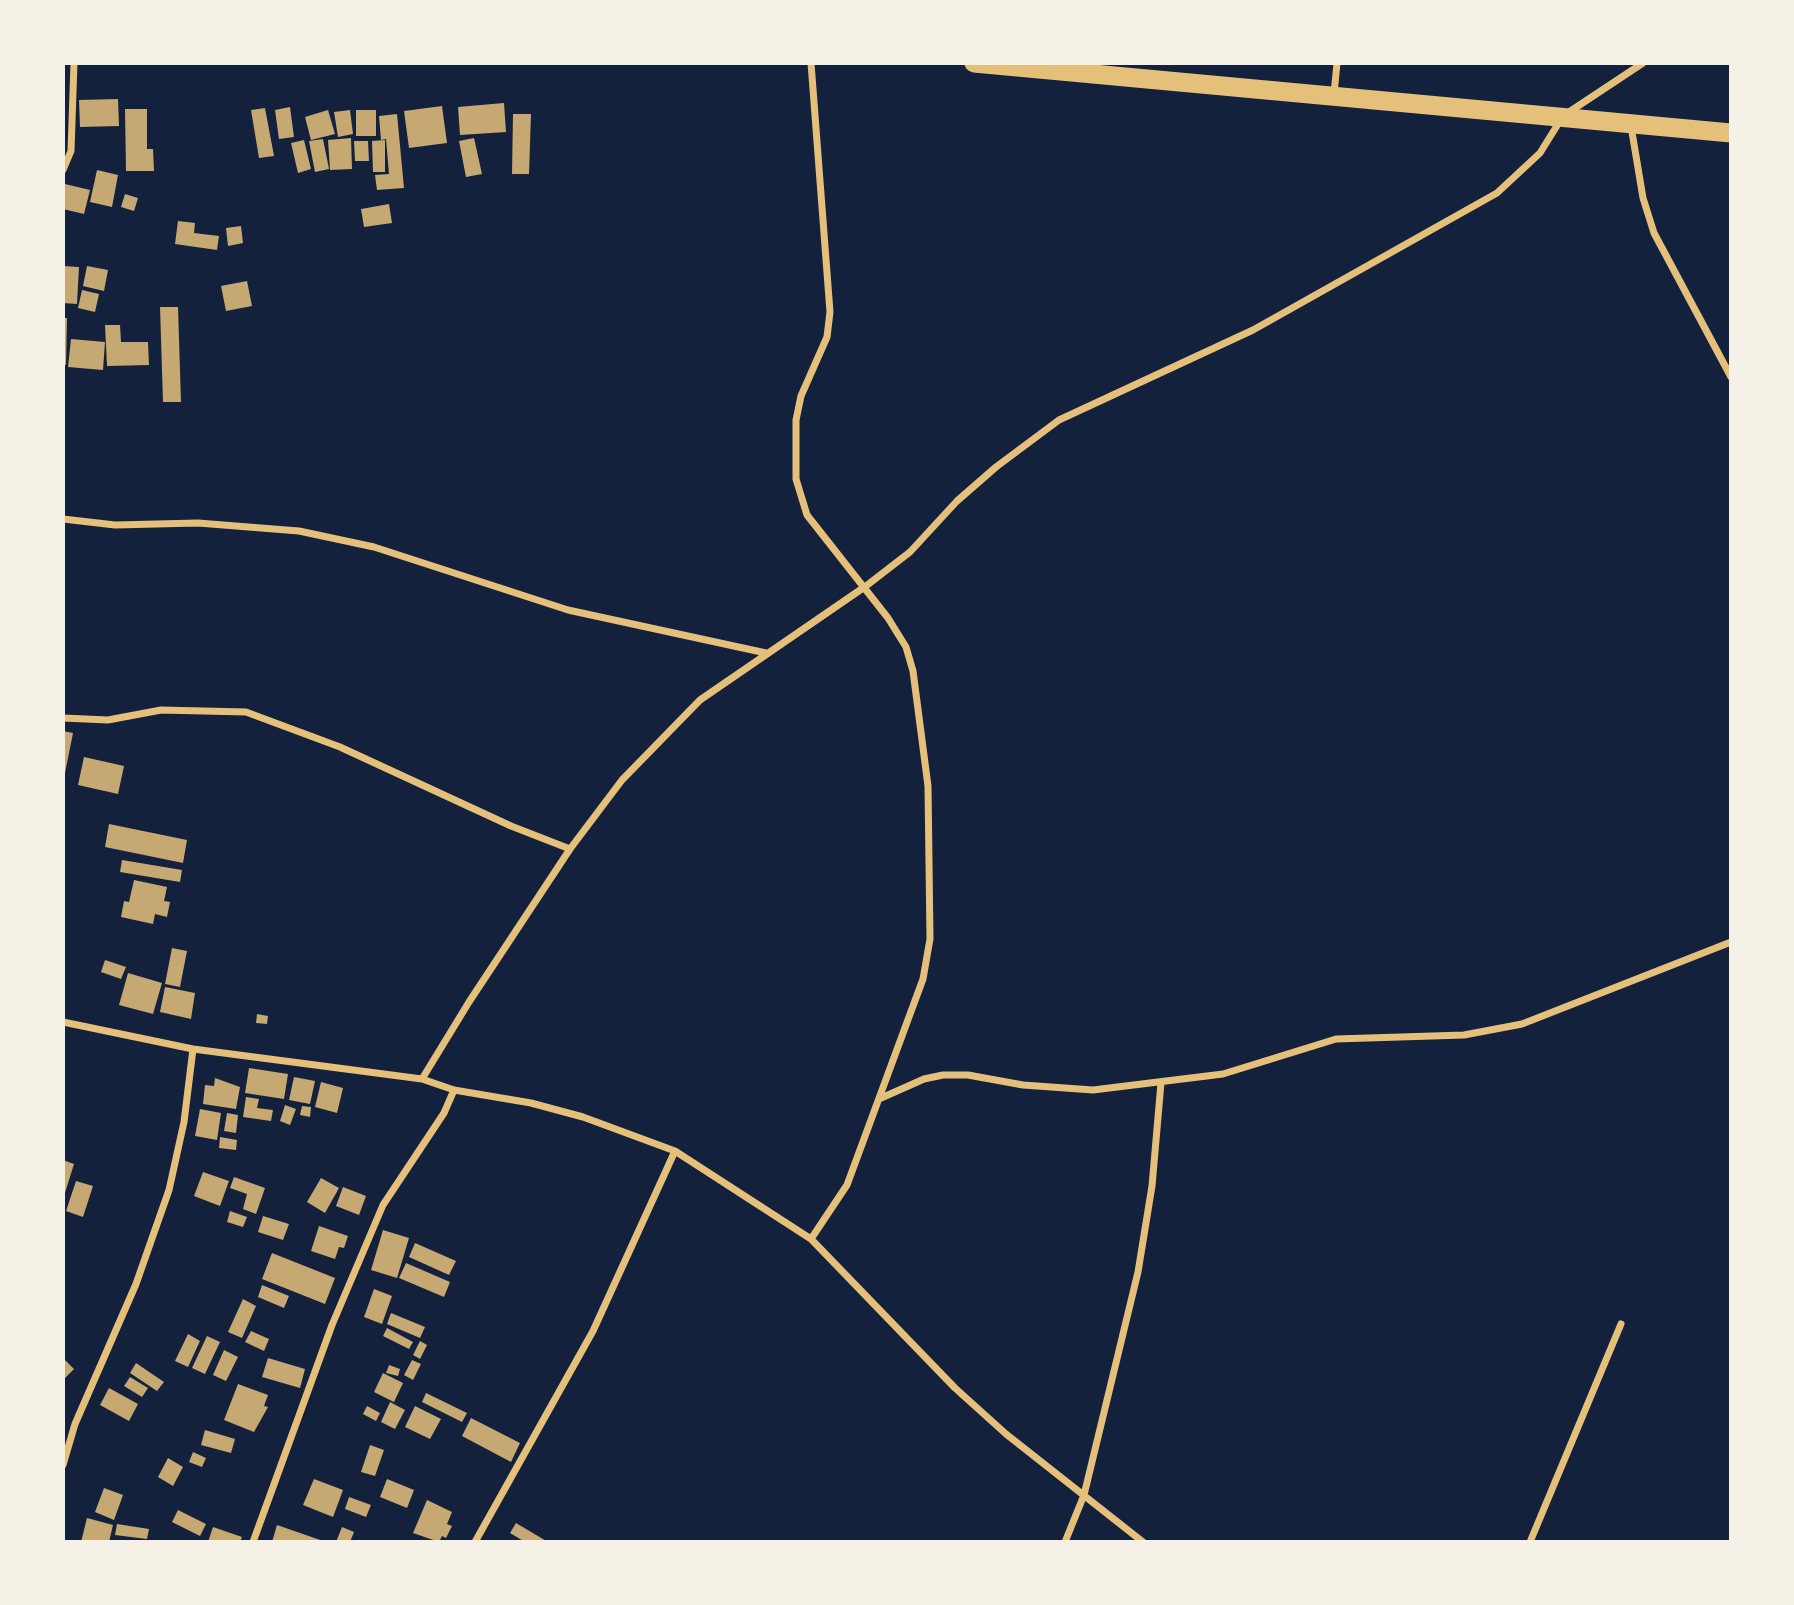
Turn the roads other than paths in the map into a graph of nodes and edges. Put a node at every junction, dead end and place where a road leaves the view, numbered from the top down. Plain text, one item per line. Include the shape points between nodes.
1 (74, 63) edge
2 (811, 63) edge
3 (974, 63) edge
4 (1336, 63) edge
5 (1643, 63) edge
6 (1334, 96) junction
7 (1563, 116) junction
8 (1630, 121) junction
9 (1731, 133) edge
10 (63, 170) edge
11 (1731, 377) edge
12 (63, 519) edge
13 (866, 586) junction
14 (766, 653) junction
15 (63, 718) edge
16 (570, 849) junction
17 (1731, 942) edge
18 (63, 1023) edge
19 (193, 1049) junction
20 (422, 1079) junction
21 (1161, 1083) junction
22 (454, 1090) junction
23 (879, 1099) junction
24 (675, 1151) junction
25 (811, 1239) junction
26 (1621, 1324) dead end
27 (63, 1465) edge
28 (1084, 1495) junction
29 (253, 1542) edge
30 (475, 1542) edge
31 (1065, 1542) edge
32 (1143, 1542) edge
33 (1530, 1542) edge

1 - 10 street via 71,151
2 - 13 street via 830,312 827,337 801,396 796,420 796,479 807,515
3 - 6 highway
4 - 6 street
5 - 7 street
6 - 7 highway
7 - 8 highway
7 - 13 street via 1539,153 1497,193 1253,330 1059,420 996,467 910,552
8 - 9 highway
8 - 11 street via 1640,185 1654,233
12 - 14 street via 299,531 374,547 569,610
13 - 14 street
13 - 23 street via 906,647 919,702 928,786 930,939 923,979
14 - 16 street via 701,700 661,739 622,780
15 - 16 street via 108,720 161,710 246,712 340,747
16 - 20 street
17 - 21 street via 1522,1024 1464,1035 1336,1039 1223,1074
18 - 19 street
19 - 20 street
19 - 27 street via 169,1190 136,1284 75,1424
20 - 22 street
21 - 23 street via 1093,1090 943,1075
21 - 28 street via 1139,1272
22 - 24 street via 583,1117
22 - 29 street via 444,1113 383,1205 332,1325
23 - 25 street via 846,1185
24 - 25 street
24 - 30 street via 593,1331
25 - 28 street via 955,1388
26 - 33 street
28 - 31 street
28 - 32 street

